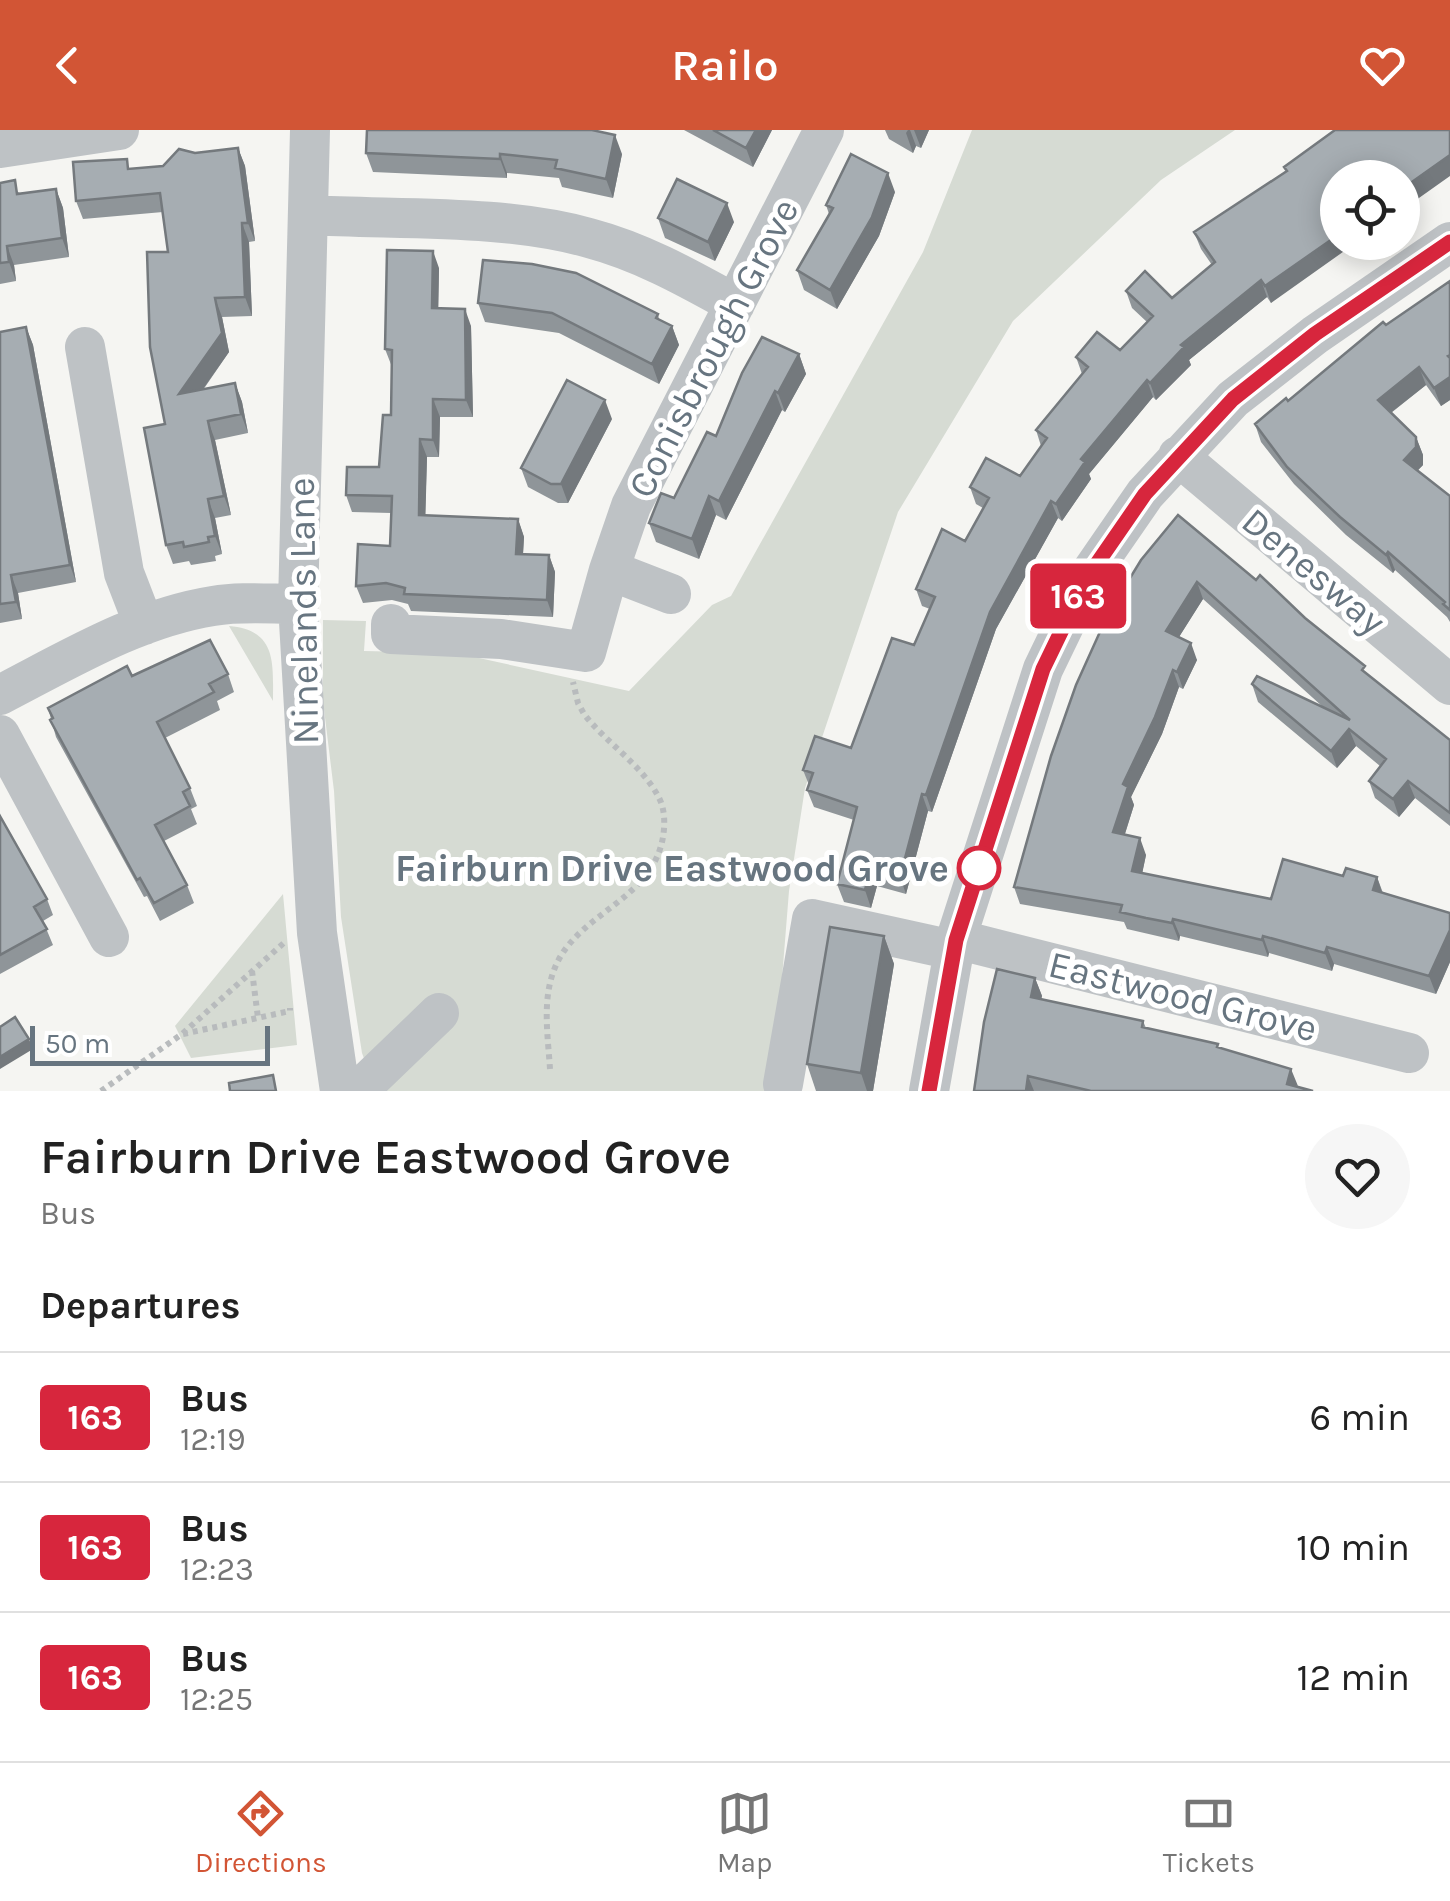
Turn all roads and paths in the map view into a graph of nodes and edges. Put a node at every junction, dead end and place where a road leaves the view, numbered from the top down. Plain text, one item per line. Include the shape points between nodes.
1 (119, 130) edge
2 (310, 130) edge
3 (823, 130) edge
4 (0, 148) edge
5 (308, 215) junction
6 (1450, 242) edge
7 (736, 304) junction
8 (85, 346) dead end
9 (1178, 456) junction
10 (609, 570) junction
11 (671, 594) dead end
12 (298, 604) junction
13 (391, 624) dead end
14 (144, 626) junction
15 (579, 651) junction
16 (1450, 685) edge
17 (0, 695) edge
18 (0, 735) edge
19 (316, 933) junction
20 (109, 937) dead end
21 (955, 945) junction
22 (252, 971) junction
23 (289, 1000) dead end
24 (440, 1013) dead end
25 (258, 1018) junction
26 (182, 1034) junction
27 (1409, 1054) dead end
28 (550, 1069) dead end
29 (783, 1084) dead end
30 (101, 1091) edge
31 (340, 1091) edge
32 (358, 1091) edge
33 (930, 1091) edge

1 - 4 street
2 - 5 street, Ninelands Lane
3 - 7 street, Conisbrough Grove
5 - 7 street via 530,225 659,263
5 - 12 street, Ninelands Lane
6 - 9 street via 1264,374
7 - 10 street, Conisbrough Grove via 631,506
8 - 14 street via 124,573
9 - 16 street, Denesway
9 - 21 street via 1115,535 1064,622
10 - 11 street
10 - 15 street, Conisbrough Grove
12 - 14 street via 225,604
12 - 19 street, Ninelands Lane
13 - 15 street via 390,634
14 - 17 street
15 - 28 path via 572,670 578,703 660,799 664,831 638,888 562,952 548,998
18 - 20 street
19 - 22 path via 287,940
19 - 31 street, Ninelands Lane
21 - 27 street, Eastwood Grove
21 - 29 street, Eastwood Grove via 812,919
21 - 33 street
22 - 25 path
22 - 26 path
23 - 25 path via 290,1011
24 - 32 street
25 - 26 path
26 - 30 path

